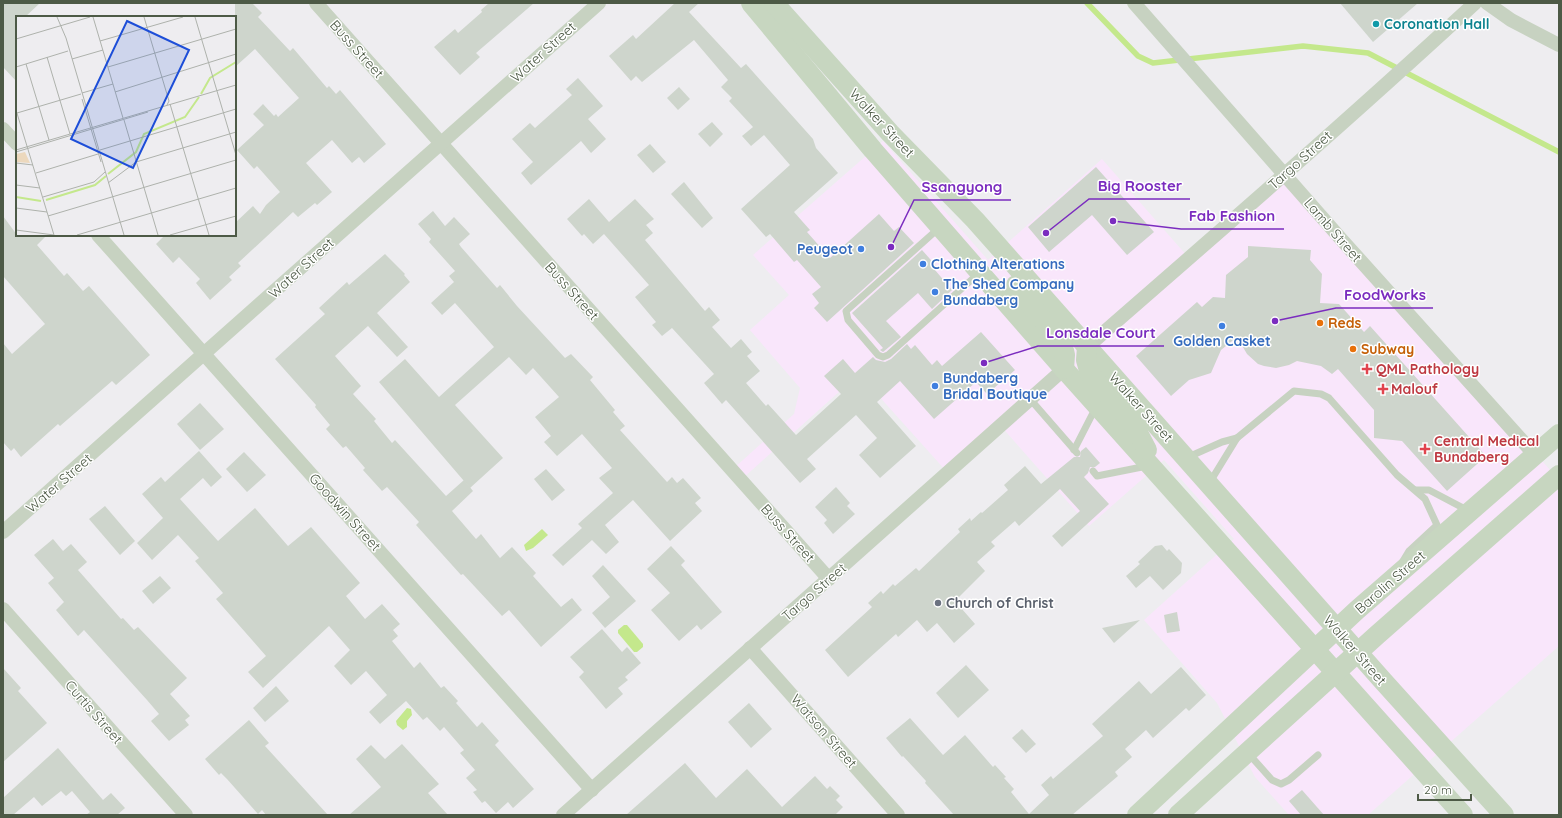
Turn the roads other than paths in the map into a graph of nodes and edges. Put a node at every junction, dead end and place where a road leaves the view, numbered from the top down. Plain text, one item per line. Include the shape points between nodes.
1 (316, 3) edge
2 (599, 3) edge
3 (751, 3) edge
4 (774, 3) edge
5 (1134, 3) edge
6 (1475, 3) edge
7 (1487, 3) edge
8 (1559, 45) edge
9 (3, 129) edge
10 (16, 143) edge
11 (441, 144) junction
12 (1284, 174) junction
13 (940, 227) junction
14 (99, 236) edge
15 (1002, 252) junction
16 (981, 272) junction
17 (1087, 347) junction
18 (204, 354) junction
19 (1064, 369) junction
20 (1030, 399) junction
21 (1097, 406) junction
22 (1559, 434) edge
23 (1237, 438) junction
24 (1559, 453) edge
25 (1535, 455) junction
26 (1186, 458) junction
27 (1093, 471) dead end
28 (1155, 471) junction
29 (1559, 475) edge
30 (1209, 484) junction
31 (1416, 490) junction
32 (1470, 512) junction
33 (3, 532) edge
34 (829, 579) junction
35 (1392, 581) junction
36 (3, 609) edge
37 (1337, 629) junction
38 (750, 648) junction
39 (1316, 650) junction
40 (1358, 652) junction
41 (1336, 673) junction
42 (1248, 753) junction
43 (1318, 755) dead end
44 (592, 790) junction
45 (186, 815) edge
46 (563, 815) edge
47 (898, 815) edge
48 (1136, 815) edge
49 (1178, 815) edge
50 (1463, 815) edge
51 (1504, 815) edge

1 - 11 street, Buss Street
2 - 11 street, Water Street
3 - 13 main road, Walker Street
4 - 15 main road, Walker Street via 890,133 975,220
5 - 12 street, Lamb Street
6 - 12 street, Targo Street via 1392,80
7 - 8 street via 1511,20
9 - 10 street
11 - 18 street, Water Street
11 - 34 street, Buss Street
12 - 17 street, Targo Street
12 - 25 street, Lamb Street
13 - 16 main road, Walker Street
13 - 16 lane via 846,311 848,320 878,355 888,355
14 - 18 street, Goodwin Street
15 - 17 main road, Walker Street
15 - 19 main road via 1019,292 1062,342 1065,355
16 - 19 main road, Walker Street
17 - 26 main road, Walker Street
17 - 28 main road via 1086,360 1090,374 1134,425
18 - 33 street, Water Street
18 - 44 street, Goodwin Street
19 - 20 street, Targo Street
19 - 21 main road, Walker Street
20 - 21 lane via 1076,452
20 - 34 street, Targo Street
21 - 28 main road, Walker Street
22 - 25 main road, Barolin Street
23 - 26 lane
23 - 30 lane
23 - 31 lane via 1294,391 1321,394 1329,398 1398,475
24 - 25 main road via 1546,457
25 - 32 main road, Barolin Street
26 - 30 main road, Walker Street
27 - 28 lane via 1097,476
28 - 39 main road, Walker Street
29 - 40 main road
30 - 37 main road, Walker Street
31 - 32 lane via 1429,490
31 - 35 lane via 1425,499 1437,525 1409,551
32 - 35 main road, Barolin Street
34 - 38 street, Targo Street
35 - 37 main road, Barolin Street
36 - 45 street, Curtis Street
37 - 39 main road, Barolin Street
37 - 40 main road, Walker Street
38 - 44 street, Targo Street
38 - 47 street, Watson Street
39 - 41 main road, Walker Street
39 - 48 main road, Barolin Street
40 - 41 main road
40 - 51 main road, Walker Street
41 - 42 main road
41 - 50 main road, Walker Street
42 - 43 lane via 1272,780 1280,784 1289,780
42 - 49 main road
44 - 46 street, Targo Street

